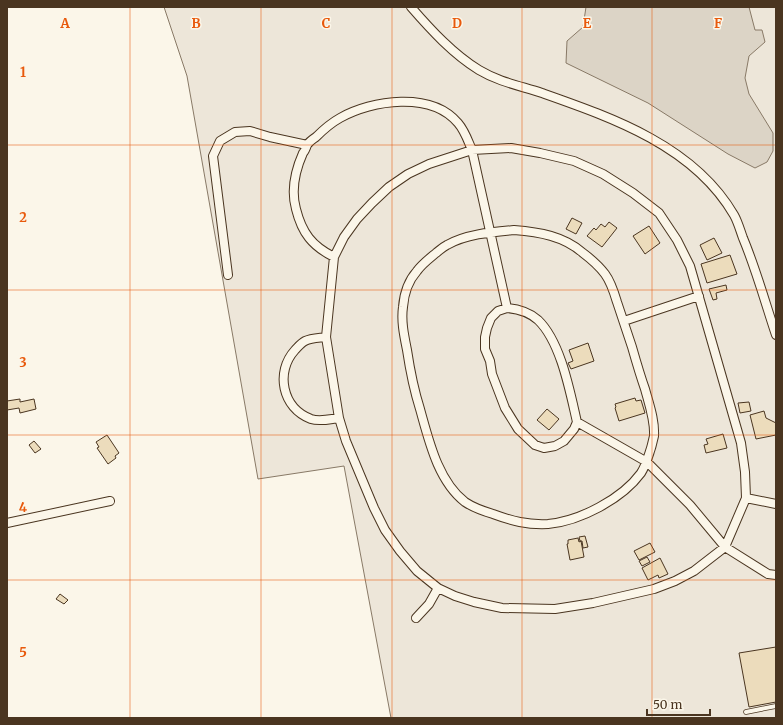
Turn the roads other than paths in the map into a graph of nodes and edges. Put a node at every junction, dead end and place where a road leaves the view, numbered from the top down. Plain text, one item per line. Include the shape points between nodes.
1 (411, 7) edge
2 (307, 145) junction
3 (472, 150) junction
4 (490, 232) junction
5 (334, 258) junction
6 (228, 275) dead end
7 (699, 296) junction
8 (507, 308) junction
9 (624, 321) junction
10 (776, 335) edge
11 (326, 337) junction
12 (339, 418) junction
13 (577, 422) junction
14 (647, 462) junction
15 (746, 498) junction
16 (110, 501) dead end
17 (776, 504) edge
18 (7, 523) edge
19 (725, 547) junction
20 (776, 575) edge
21 (438, 588) junction
22 (416, 618) dead end
23 (776, 706) edge
24 (746, 712) dead end

1 - 10 street via 428,27 480,71 634,129 684,160 706,178 734,216 749,251
2 - 3 street via 322,130 351,112 382,103 413,102 438,108 458,122
2 - 5 street via 299,163 295,182 295,206 307,236 322,252
2 - 6 street via 250,131 235,132 220,141 212,156
3 - 4 street
3 - 5 street via 429,164 389,187 357,219
3 - 7 street via 511,148 540,153 574,161 604,174 659,213 690,266
4 - 8 street
4 - 9 street via 534,232 552,236 582,251 605,274
4 - 14 street via 446,245 430,258 416,271 407,289 403,306 402,324 418,403 429,443 447,481 465,502 477,509 519,523 550,524 605,505 630,486
5 - 11 street
7 - 9 street
7 - 15 street via 741,443
8 - 13 street via 531,315 546,330 564,369
8 - 13 street via 498,311 491,318 485,337 485,349 492,374 505,408 518,429 535,445 544,448 564,442
9 - 14 street via 652,413 654,436
11 - 12 street
11 - 12 street via 303,342 290,355 284,373 285,392 295,409 312,419
12 - 21 street via 354,464 385,530 417,571
13 - 14 street
14 - 19 street via 690,505
15 - 17 street
15 - 19 street
16 - 18 street
19 - 20 street via 768,574
19 - 21 street via 694,571 675,581 654,589 600,602 555,608 502,608 474,602
21 - 22 street via 429,604
23 - 24 lane

